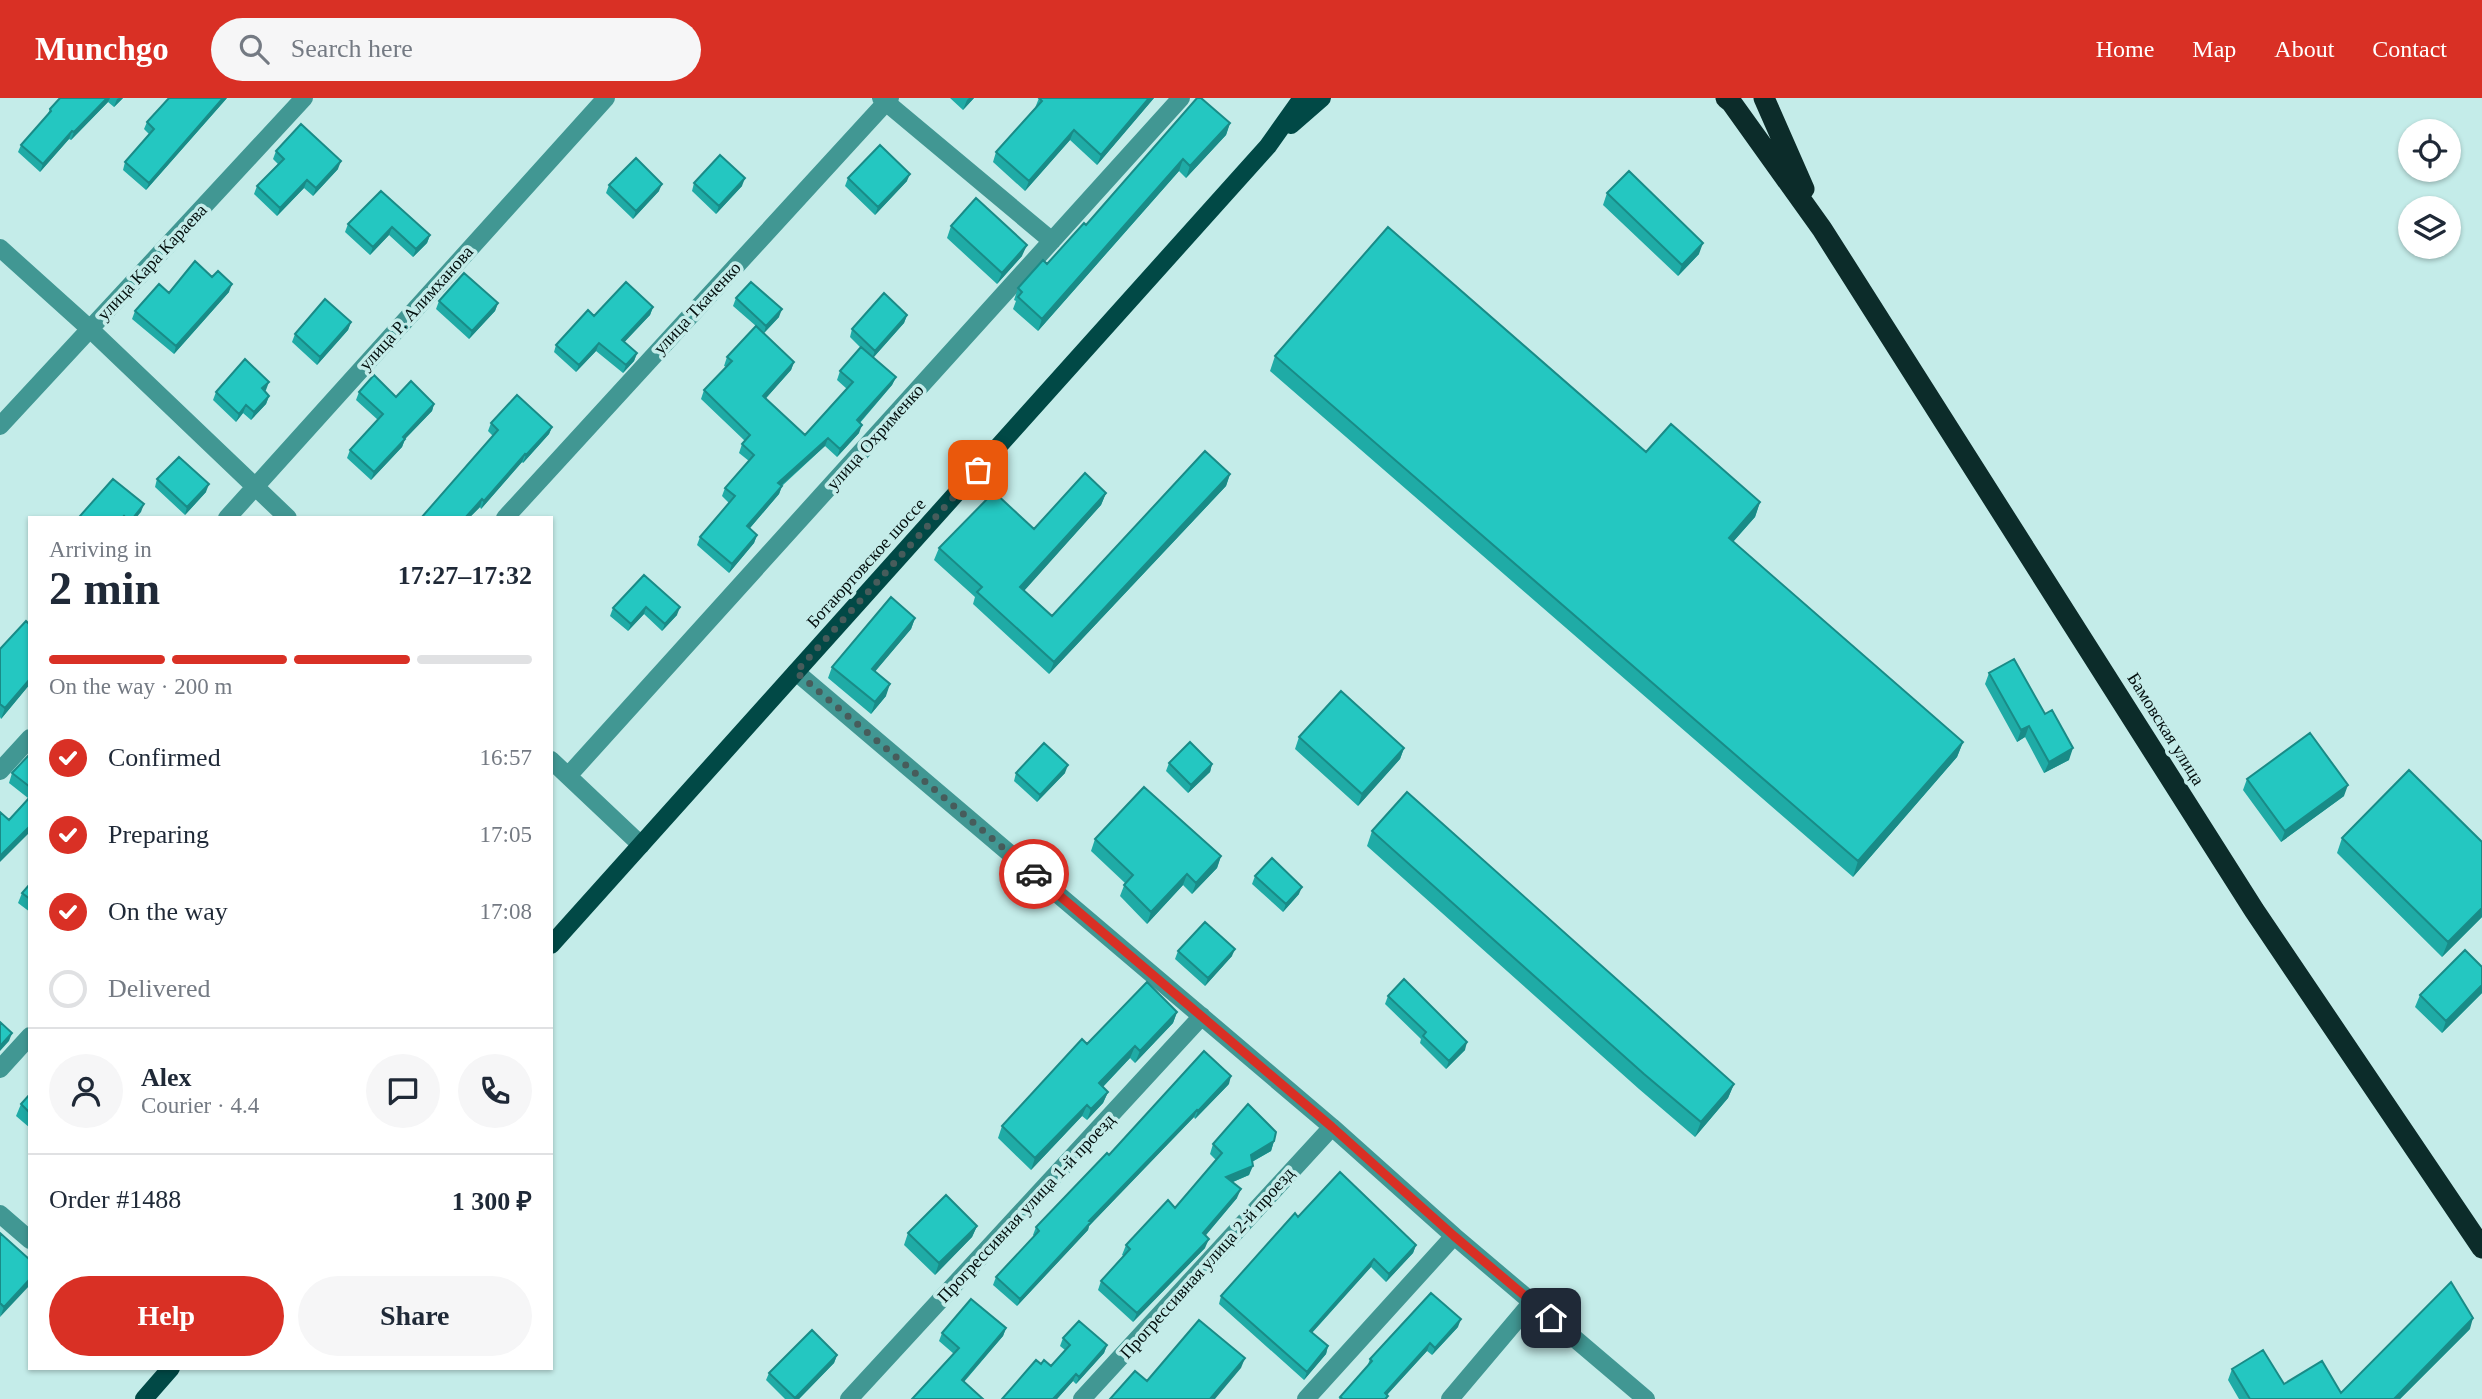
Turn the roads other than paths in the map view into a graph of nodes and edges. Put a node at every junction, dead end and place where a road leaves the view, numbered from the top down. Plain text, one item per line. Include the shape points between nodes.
1 (304, 98) edge
2 (606, 98) edge
3 (1181, 98) edge
4 (1302, 98) edge
5 (1322, 98) edge
6 (1726, 98) edge
7 (1764, 98) edge
8 (886, 99) edge
9 (1268, 146) junction
10 (1822, 229) junction
11 (1052, 241) junction
12 (0, 248) edge
13 (89, 329) junction
14 (0, 426) edge
15 (255, 488) junction
16 (230, 516) edge
17 (286, 516) edge
18 (507, 516) edge
19 (796, 672) junction
20 (28, 740) edge
21 (553, 762) edge
22 (0, 771) edge
23 (568, 776) junction
24 (641, 845) junction
25 (553, 943) edge
26 (1202, 1016) junction
27 (28, 1039) edge
28 (0, 1069) edge
29 (1332, 1127) junction
30 (0, 1214) edge
31 (1454, 1236) junction
32 (28, 1238) edge
33 (2482, 1248) edge
34 (1532, 1302) junction
35 (170, 1370) edge
36 (144, 1399) edge
37 (849, 1399) edge
38 (1082, 1399) edge
39 (1306, 1399) edge
40 (1450, 1399) edge
41 (1646, 1399) edge

1 - 13 street, улица Кара Караева
2 - 15 street, улица Р. Алимханова
3 - 11 street, улица Охрименко
4 - 9 main road
5 - 9 main road
6 - 10 highway
7 - 10 highway
8 - 11 street
8 - 18 street, улица Ткаченко
9 - 19 main road, Ботаюртовское шоссе
10 - 33 highway, Бамовская улица via 2254,910
11 - 23 street, улица Охрименко
12 - 13 street
13 - 14 street, улица Кара Караева
13 - 15 street
15 - 16 street, улица Р. Алимханова
15 - 17 street
19 - 24 main road, Ботаюртовское шоссе
19 - 26 street
20 - 22 street
21 - 23 street
23 - 24 street
24 - 25 main road, Ботаюртовское шоссе
26 - 29 street
26 - 37 street, Прогрессивная улица 1-й проезд
27 - 28 street
29 - 31 street
29 - 38 street, Прогрессивная улица 2-й проезд
30 - 32 street
31 - 34 street
31 - 39 street
34 - 40 street
34 - 41 street
35 - 36 main road

